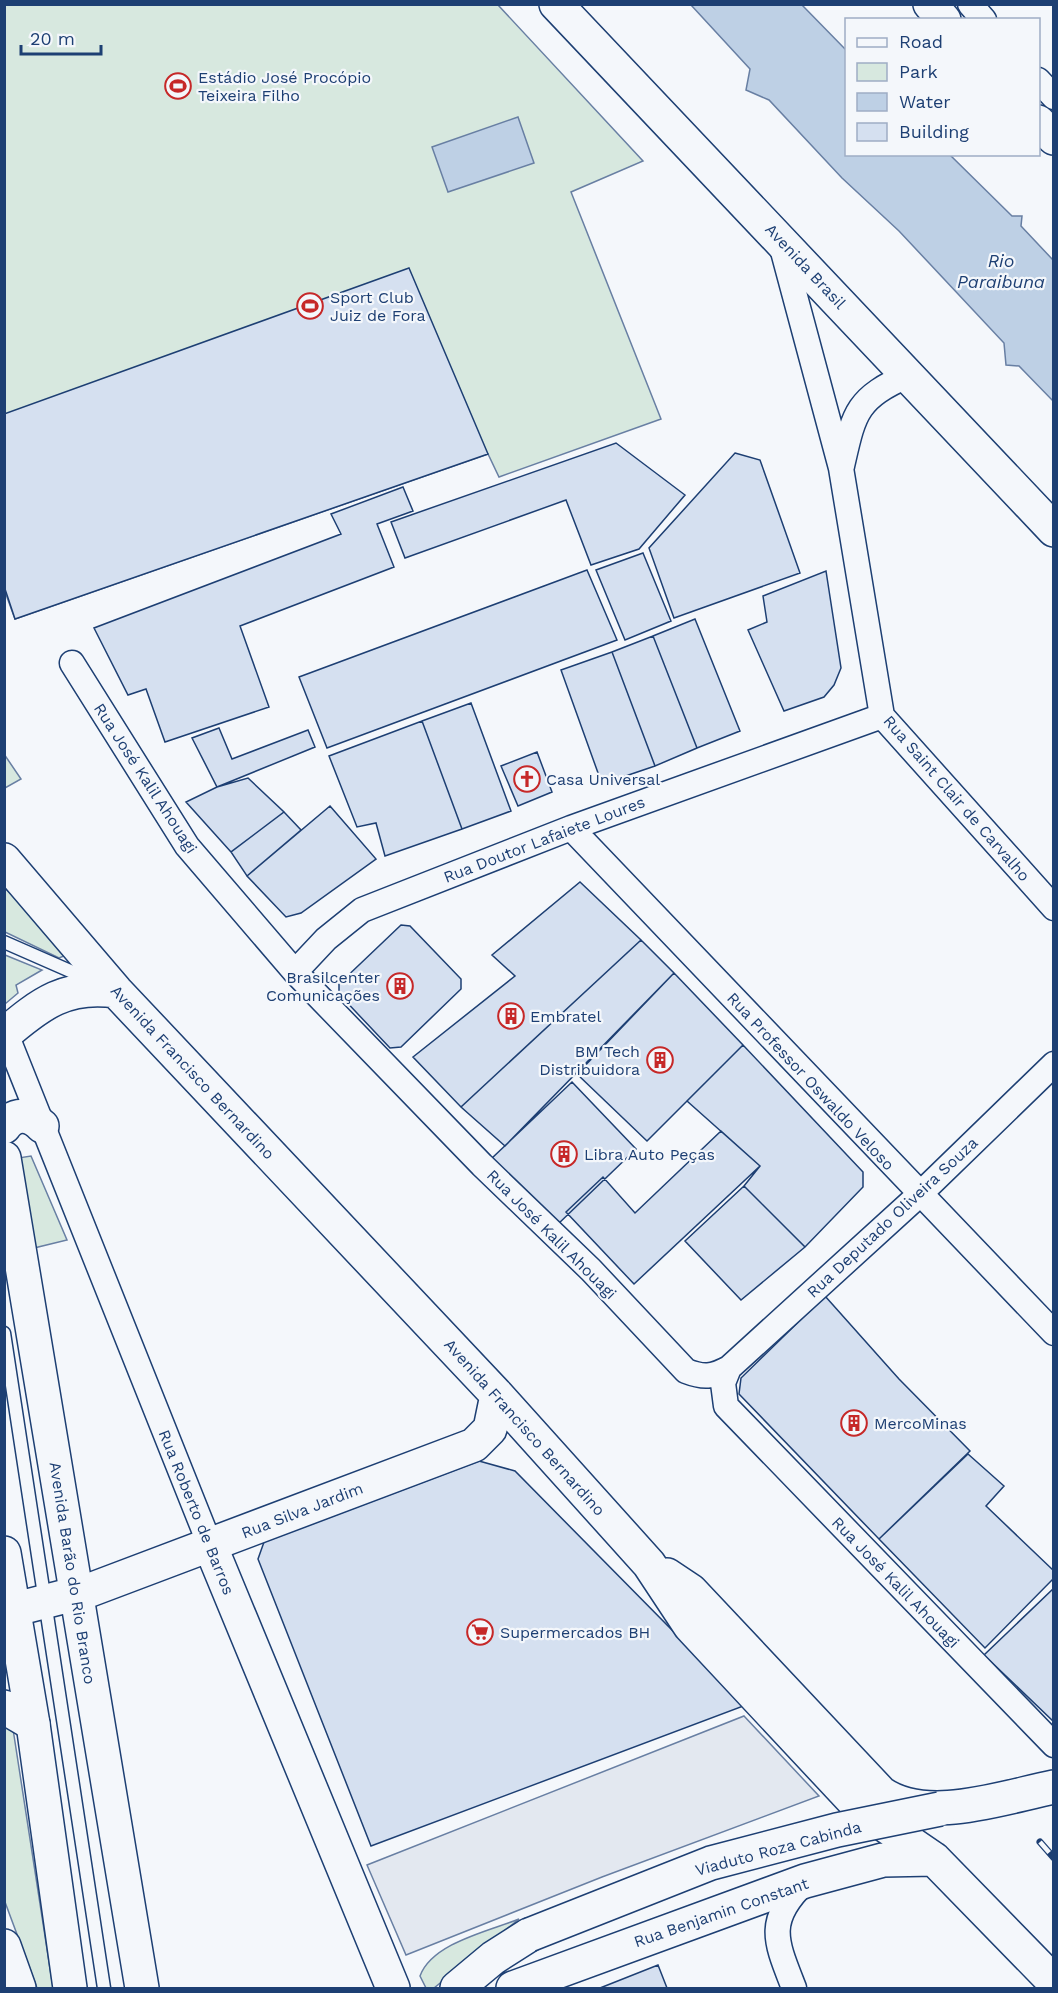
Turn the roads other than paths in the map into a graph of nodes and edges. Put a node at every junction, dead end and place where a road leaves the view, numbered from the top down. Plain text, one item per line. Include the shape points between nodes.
1 (556, 4) edge
2 (930, 4) edge
3 (970, 4) edge
4 (942, 18) edge
5 (982, 18) edge
6 (1040, 82) edge
7 (1053, 97) edge
8 (1040, 124) edge
9 (1053, 138) edge
10 (780, 238) junction
11 (909, 375) junction
12 (841, 468) junction
13 (1053, 530) edge
14 (72, 663) dead end
15 (882, 716) junction
16 (571, 828) junction
17 (4, 860) edge
18 (1053, 908) edge
19 (4, 942) edge
20 (295, 972) junction
21 (116, 991) junction
22 (5, 1034) edge
23 (1053, 1064) edge
24 (42, 1126) junction
25 (4, 1127) edge
26 (4, 1158) edge
27 (919, 1195) junction
28 (4, 1333) edge
29 (1053, 1333) edge
30 (729, 1368) junction
31 (497, 1395) junction
32 (210, 1545) junction
33 (4, 1553) edge
34 (649, 1564) junction
35 (77, 1595) junction
36 (20, 1608) edge
37 (4, 1707) edge
38 (33, 1724) junction
39 (1053, 1745) edge
40 (1053, 1787) edge
41 (940, 1809) junction
42 (934, 1859) junction
43 (805, 1881) junction
44 (4, 1946) edge
45 (1053, 1982) edge
46 (20, 1989) edge
47 (70, 1989) edge
48 (104, 1989) edge
49 (142, 1989) edge
50 (393, 1989) edge
51 (457, 1989) edge
52 (513, 1989) edge
53 (794, 1989) edge

1 - 10 main road, Avenida Brasil
2 - 4 main road
3 - 5 street
6 - 7 street
8 - 9 main road
10 - 11 main road, Avenida Brasil
10 - 12 street, Rua Saint Clair de Carvalho
11 - 12 street, Rua Saint Clair de Carvalho via 875,392 854,417
11 - 13 main road, Avenida Brasil
12 - 15 street, Rua Saint Clair de Carvalho
14 - 20 street, Rua José Kalil Ahouagi via 187,846
15 - 16 street, Rua Doutor Lafaiete Loures
15 - 18 street, Rua Saint Clair de Carvalho
16 - 20 street, Rua Doutor Lafaiete Loures via 362,910 326,939
16 - 27 street, Rua Professor Oswaldo Veloso
17 - 21 main road, Avenida Francisco Bernardino
19 - 21 lane
20 - 30 street, Rua José Kalil Ahouagi via 686,1371 708,1377
21 - 22 main road via 93,988 54,998
21 - 31 main road, Avenida Francisco Bernardino
22 - 24 street, Rua Roberto de Barros
23 - 27 street, Rua Deputado Oliveira Souza
24 - 25 main road via 21,1116 12,1118
24 - 32 street, Rua Roberto de Barros
26 - 35 main road, Avenida Barão do Rio Branco
27 - 29 street, Rua Professor Oswaldo Veloso
27 - 30 street, Rua Deputado Oliveira Souza
28 - 36 lane, Avenida Barão do Rio Branco
30 - 39 street, Rua José Kalil Ahouagi via 723,1383 726,1406
31 - 32 main road, Rua Silva Jardim via 490,1429 474,1445
31 - 34 main road, Avenida Francisco Bernardino
32 - 35 main road, Rua Silva Jardim
32 - 50 main road, Rua Roberto de Barros
33 - 36 main road, Avenida Barão do Rio Branco
34 - 41 main road via 691,1591 882,1793 903,1805
34 - 42 main road, Avenida Francisco Bernardino via 690,1626 861,1809
35 - 36 main road, Rua Silva Jardim
35 - 49 main road, Avenida Barão do Rio Branco
36 - 38 main road, Avenida Barão do Rio Branco
36 - 48 lane, Avenida Barão do Rio Branco
37 - 38 main road
38 - 47 main road, Avenida Barão do Rio Branco
40 - 41 main road, Viaduto Roza Cabinda
41 - 51 main road, Viaduto Roza Cabinda, bridge via 837,1830 711,1863 529,1935 493,1958
42 - 43 main road, Rua Benjamin Constant via 883,1860
42 - 45 main road, Avenida Francisco Bernardino
43 - 52 main road, Rua Benjamin Constant
43 - 53 street via 787,1899 776,1923 781,1955
44 - 46 main road

